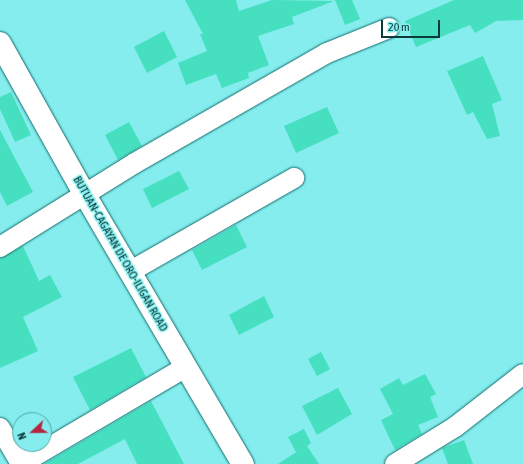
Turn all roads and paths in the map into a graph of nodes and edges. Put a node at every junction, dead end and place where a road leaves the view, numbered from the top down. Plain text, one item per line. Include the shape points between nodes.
1 (389, 28) dead end
2 (0, 43) edge
3 (294, 178) dead end
4 (85, 195) junction
5 (0, 247) edge
6 (131, 271) junction
7 (186, 367) junction
8 (523, 374) edge
9 (0, 428) edge
10 (21, 464) edge
11 (243, 464) edge
12 (395, 464) edge

1 - 4 street via 327,53 135,163
2 - 4 highway, BUTUAN-CAGAYAN DE ORO-ILIGAN ROAD
3 - 6 street
4 - 5 street
4 - 6 highway, BUTUAN-CAGAYAN DE ORO-ILIGAN ROAD
6 - 7 highway, BUTUAN-CAGAYAN DE ORO-ILIGAN ROAD
7 - 10 street
7 - 11 highway, BUTUAN-CAGAYAN DE ORO-ILIGAN ROAD
8 - 12 street via 455,427
9 - 10 street

